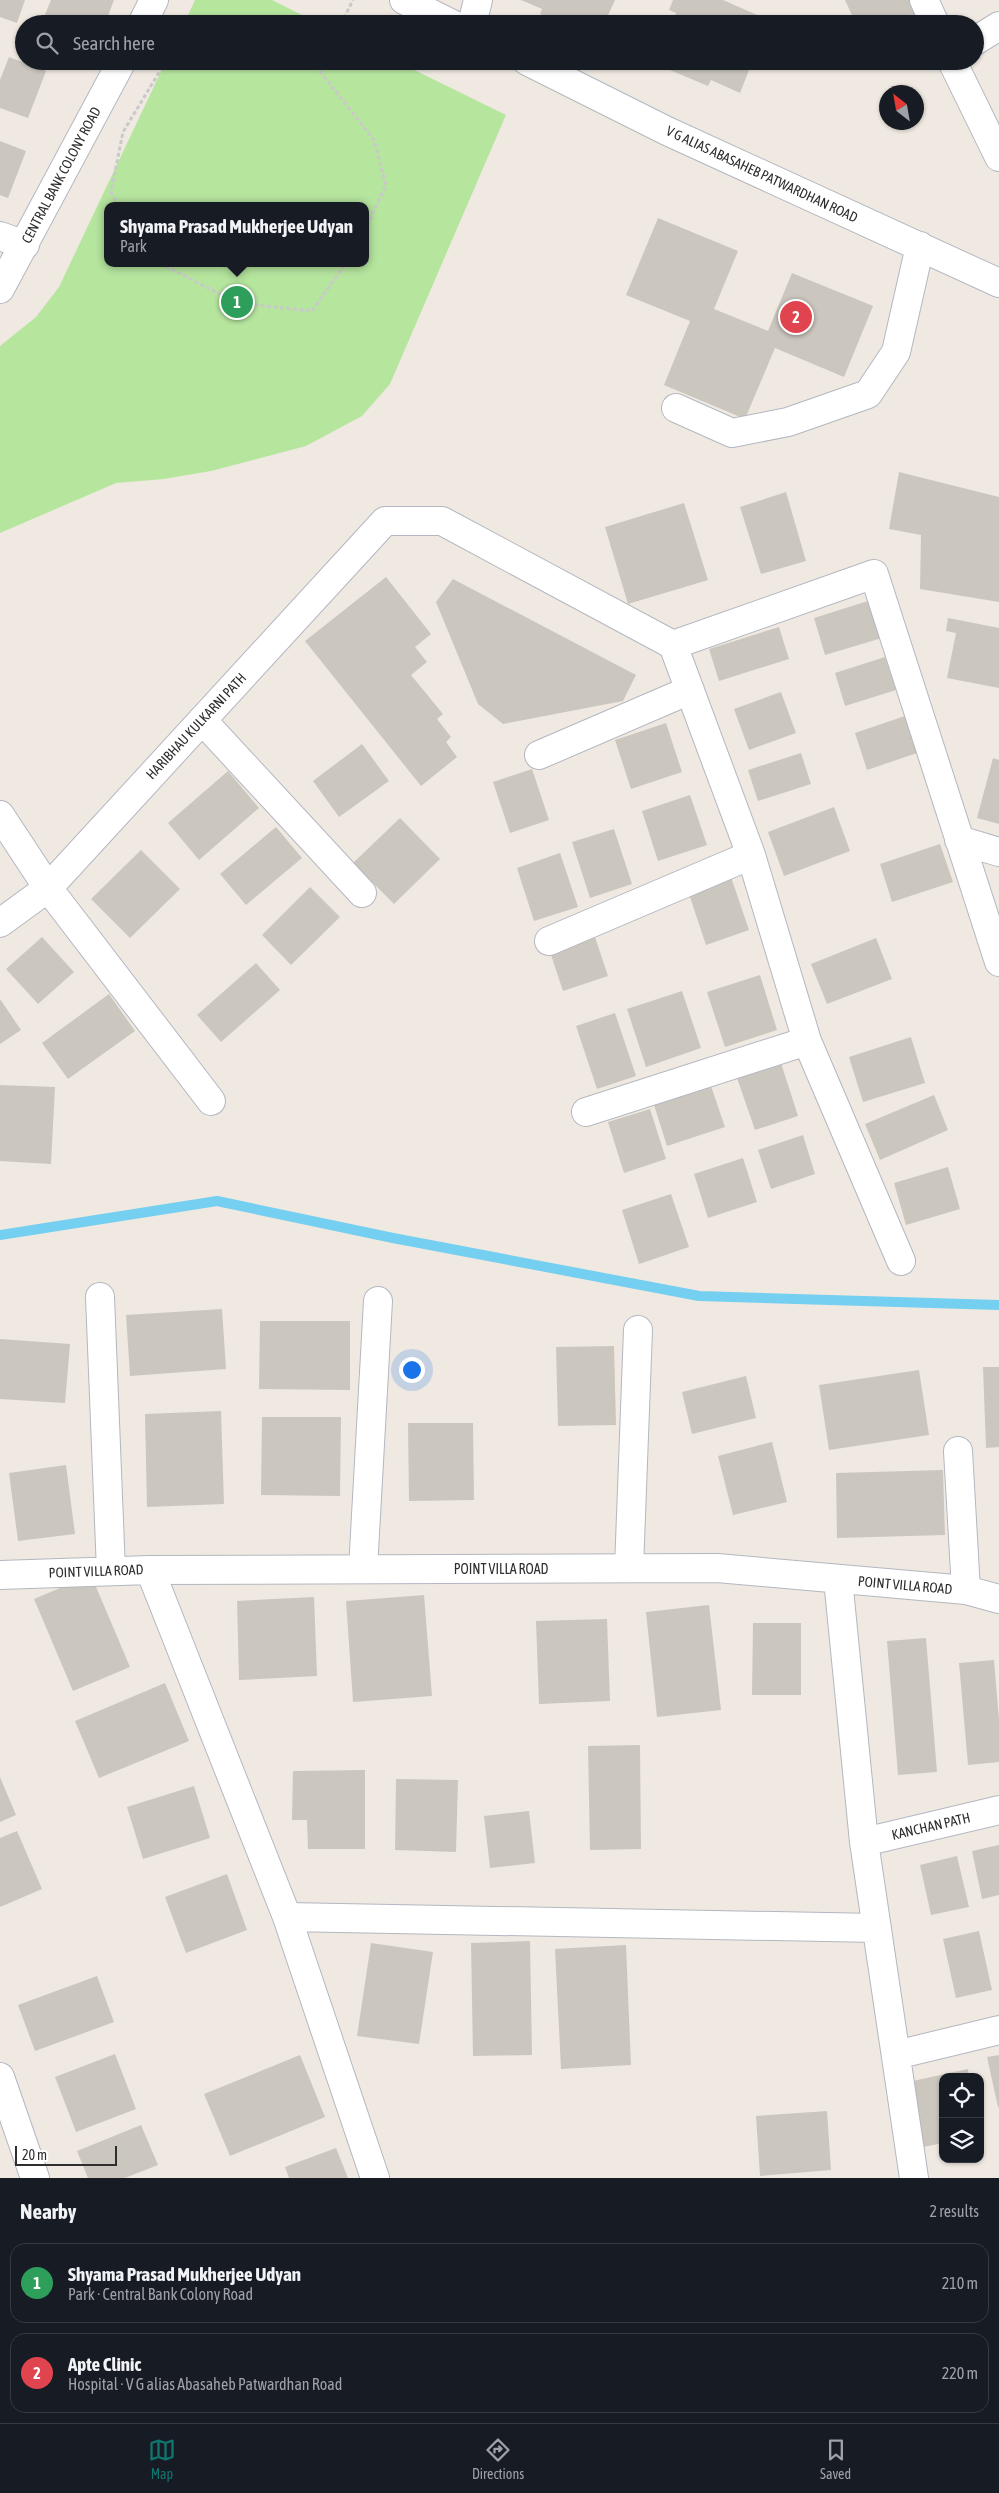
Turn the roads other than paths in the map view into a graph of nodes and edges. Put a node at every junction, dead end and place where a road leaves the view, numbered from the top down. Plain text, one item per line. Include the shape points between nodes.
1 (154, 0) edge
2 (404, 0) edge
3 (478, 0) edge
4 (924, 0) edge
5 (146, 15) edge
6 (434, 15) edge
7 (474, 15) edge
8 (930, 15) edge
9 (999, 26) edge
10 (984, 35) edge
11 (116, 70) edge
12 (546, 70) edge
13 (956, 70) edge
14 (999, 157) edge
15 (12, 240) edge
16 (920, 246) junction
17 (999, 283) edge
18 (0, 289) edge
19 (676, 408) dead end
20 (673, 645) junction
21 (690, 690) junction
22 (202, 720) junction
23 (539, 755) dead end
24 (0, 815) edge
25 (960, 840) junction
26 (999, 852) edge
27 (751, 855) junction
28 (48, 888) junction
29 (362, 893) dead end
30 (0, 924) edge
31 (549, 941) dead end
32 (999, 962) edge
33 (807, 1041) junction
34 (211, 1101) dead end
35 (586, 1112) dead end
36 (900, 1261) dead end
37 (100, 1297) dead end
38 (378, 1301) dead end
39 (638, 1330) dead end
40 (958, 1451) dead end
41 (629, 1568) junction
42 (363, 1569) junction
43 (150, 1570) junction
44 (111, 1571) junction
45 (0, 1575) edge
46 (838, 1579) junction
47 (966, 1590) junction
48 (999, 1599) edge
49 (999, 1810) edge
50 (864, 1842) junction
51 (287, 1917) junction
52 (876, 1928) junction
53 (999, 2030) edge
54 (896, 2055) junction
55 (0, 2077) edge
56 (36, 2178) edge
57 (375, 2178) edge
58 (914, 2178) edge

1 - 5 street
2 - 6 street
3 - 7 street
4 - 8 street
9 - 10 street
11 - 15 street, CENTRAL BANK COLONY ROAD
12 - 16 street, V G ALIAS ABASAHEB PATWARDHAN ROAD via 666,131
13 - 14 street
15 - 18 street, CENTRAL BANK COLONY ROAD
16 - 17 street, V G ALIAS ABASAHEB PATWARDHAN ROAD
16 - 19 street via 896,352 868,394 788,422 732,433
20 - 21 street
20 - 22 street, HARIBHAU KULKARNI PATH via 442,521 384,521
20 - 25 street via 874,574
21 - 23 street
21 - 27 street
22 - 28 street, HARIBHAU KULKARNI PATH
22 - 29 street
24 - 28 street
25 - 26 street
25 - 32 street
27 - 31 street
27 - 33 street
28 - 30 street, HARIBHAU KULKARNI PATH
28 - 34 street
33 - 35 street
33 - 36 street
37 - 44 street
38 - 42 street
39 - 41 street
40 - 47 street
41 - 42 street, POINT VILLA ROAD
41 - 46 street, POINT VILLA ROAD via 717,1568
42 - 43 street, POINT VILLA ROAD
43 - 44 street, POINT VILLA ROAD
43 - 51 street
44 - 45 street, POINT VILLA ROAD
46 - 47 street, POINT VILLA ROAD
46 - 50 street
47 - 48 street, POINT VILLA ROAD
49 - 50 street, KANCHAN PATH
50 - 52 street
51 - 52 street
51 - 57 street
52 - 54 street
53 - 54 street
54 - 58 street
55 - 56 street

